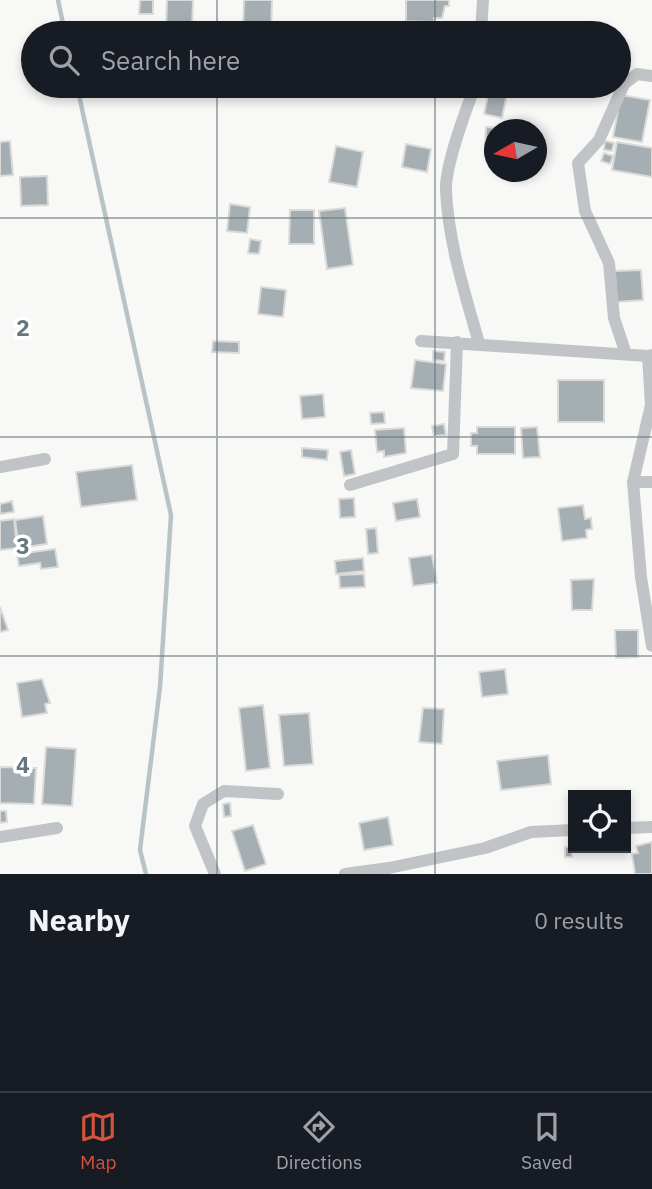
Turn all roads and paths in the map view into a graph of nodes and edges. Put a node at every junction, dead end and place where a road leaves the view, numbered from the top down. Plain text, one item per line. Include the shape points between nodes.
1 (483, 0) edge
2 (482, 21) edge
3 (652, 76) edge
4 (631, 79) edge
5 (470, 98) edge
6 (618, 98) edge
7 (421, 341) dead end
8 (457, 342) junction
9 (480, 343) junction
10 (626, 354) junction
11 (650, 355) edge
12 (45, 459) dead end
13 (0, 467) edge
14 (633, 482) junction
15 (652, 482) edge
16 (351, 485) dead end
17 (652, 646) edge
18 (278, 794) dead end
19 (652, 827) edge
20 (58, 828) dead end
21 (631, 828) edge
22 (568, 830) edge
23 (0, 836) edge
24 (215, 874) edge
25 (345, 874) edge

1 - 2 street
3 - 4 street via 638,74
5 - 9 street via 446,187 462,287
6 - 10 street via 599,139 578,163 586,211 609,263 614,318
7 - 8 street
8 - 9 street
8 - 16 street via 453,454
9 - 10 street
10 - 11 street
11 - 14 street via 651,405
12 - 13 street
14 - 15 street
14 - 17 street
18 - 24 street via 224,791 203,804 195,826
19 - 21 street
20 - 23 street
22 - 25 street via 531,832 485,848

